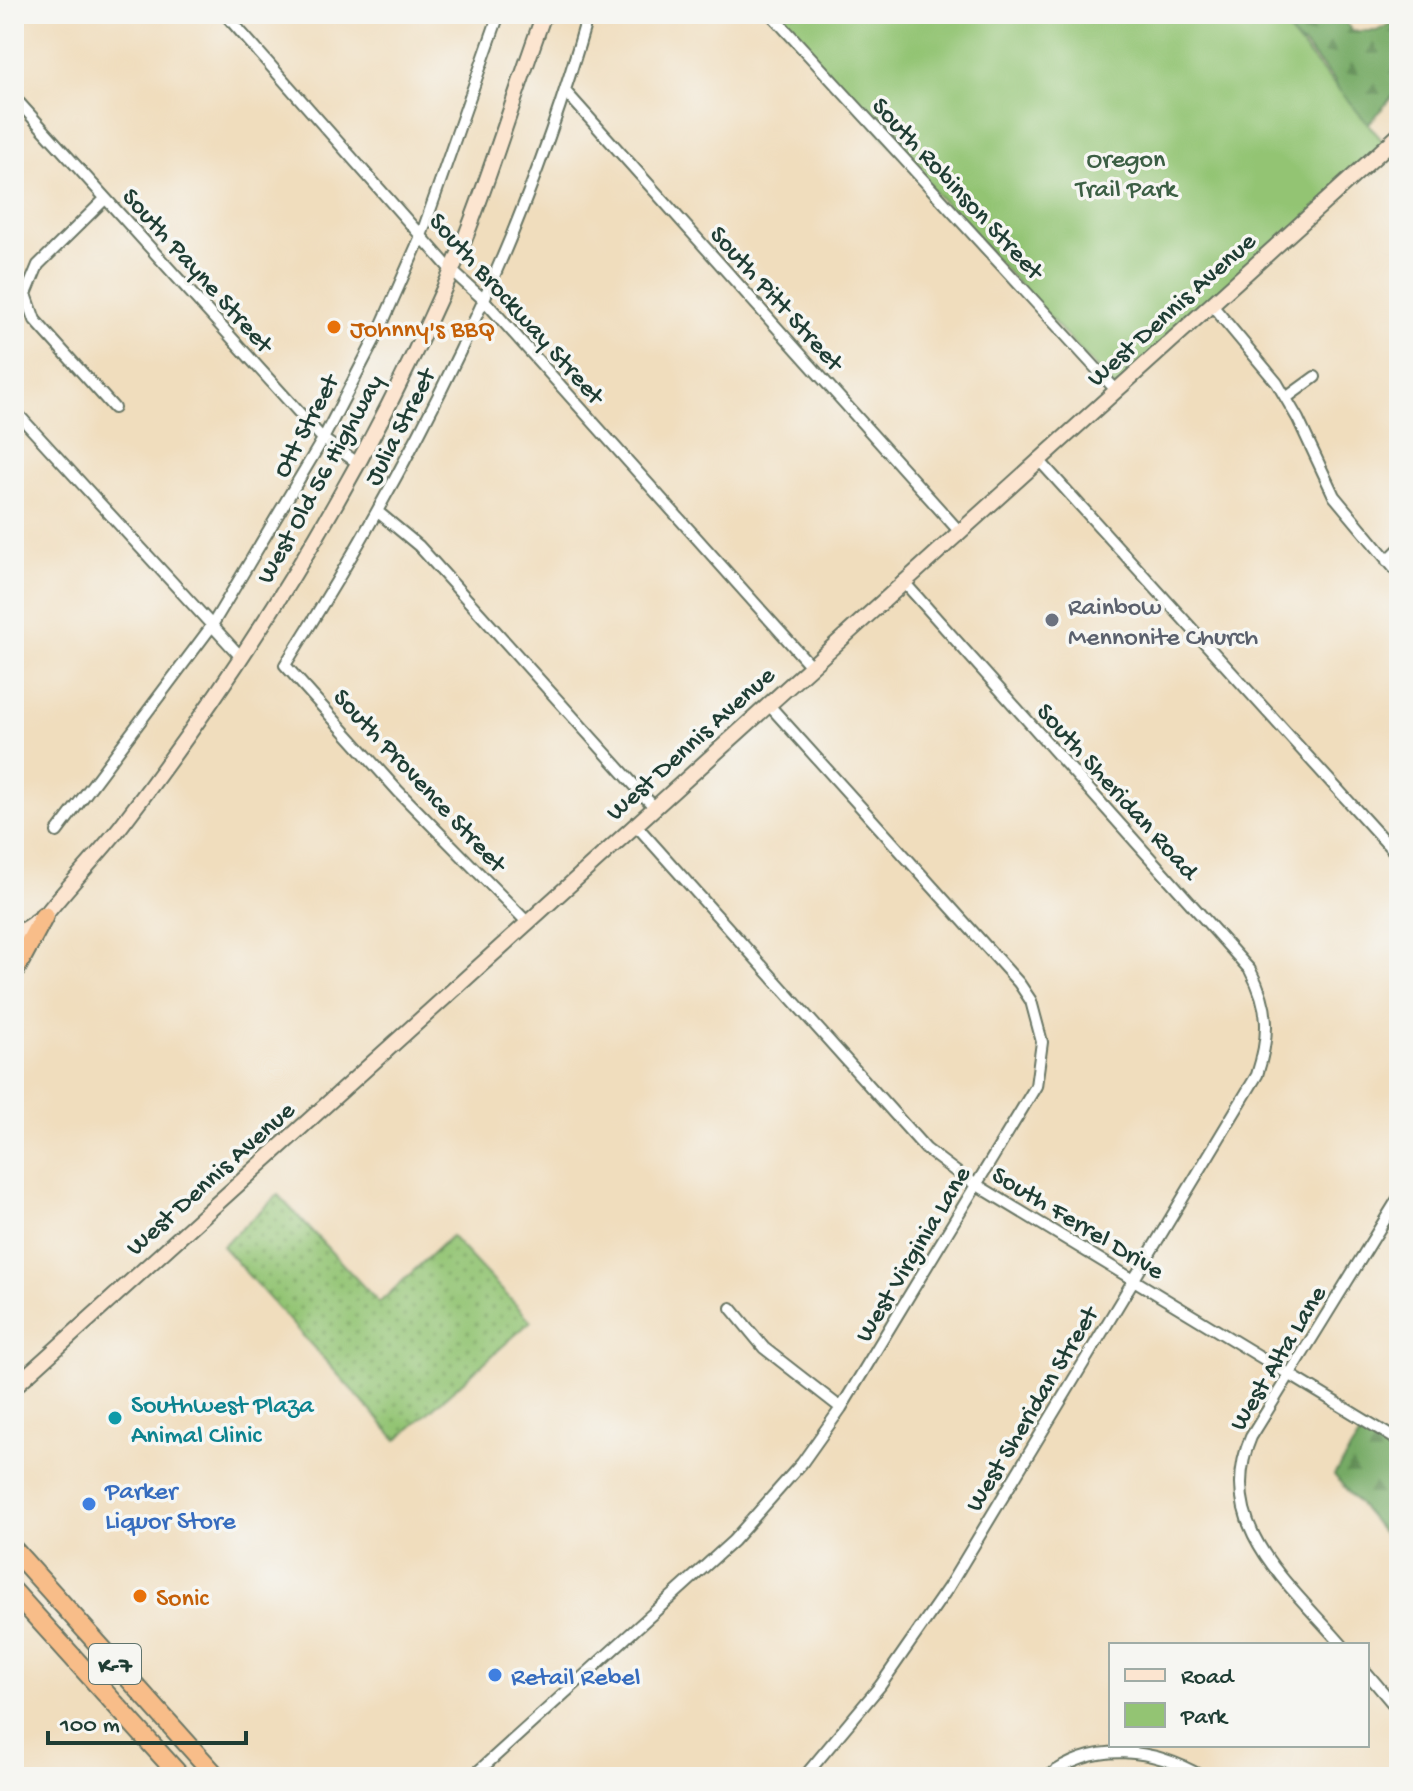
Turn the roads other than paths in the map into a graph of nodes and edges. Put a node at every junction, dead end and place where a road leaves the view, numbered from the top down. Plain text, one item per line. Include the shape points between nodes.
1 (225, 14) edge
2 (499, 14) edge
3 (544, 14) edge
4 (588, 14) edge
5 (771, 14) edge
6 (566, 92) junction
7 (14, 97) edge
8 (1399, 135) edge
9 (105, 199) junction
10 (421, 236) junction
11 (451, 270) junction
12 (484, 300) junction
13 (1211, 304) junction
14 (1315, 377) dead end
15 (1115, 389) junction
16 (1286, 398) junction
17 (114, 408) dead end
18 (14, 410) edge
19 (323, 439) junction
20 (1038, 459) junction
21 (358, 463) junction
22 (378, 512) junction
23 (959, 531) junction
24 (1399, 549) edge
25 (1387, 561) junction
26 (1399, 574) edge
27 (903, 581) junction
28 (211, 627) junction
29 (241, 657) junction
30 (285, 665) joint
31 (810, 665) junction
32 (768, 704) junction
33 (654, 807) junction
34 (635, 824) junction
35 (57, 832) dead end
36 (1399, 857) edge
37 (44, 916) junction
38 (527, 922) junction
39 (14, 936) edge
40 (14, 954) edge
41 (14, 972) edge
42 (1267, 1045) joint
43 (978, 1185) junction
44 (1399, 1197) edge
45 (1133, 1279) junction
46 (731, 1308) dead end
47 (1289, 1375) junction
48 (14, 1387) edge
49 (841, 1408) junction
50 (1399, 1441) edge
51 (14, 1550) edge
52 (14, 1592) edge
53 (1340, 1643) edge
54 (1369, 1675) edge
55 (1399, 1711) edge
56 (1122, 1748) edge
57 (181, 1777) edge
58 (217, 1777) edge
59 (472, 1777) edge
60 (804, 1777) edge
61 (1047, 1777) edge
62 (1203, 1777) edge

1 - 10 street, South Brockway Street
2 - 10 street, Ott Street
3 - 11 street, West Old 56 Highway
4 - 6 street, Julia Street
5 - 15 street, South Robinson Street
6 - 12 street, Julia Street
6 - 23 street, South Pitt Street
7 - 9 street, South Payne Street
8 - 13 street, West Dennis Avenue
9 - 17 street via 30,278 27,305
9 - 19 street, South Payne Street
10 - 11 street, South Brockway Street
10 - 19 street, Ott Street
11 - 12 street, South Brockway Street
11 - 21 street, West Old 56 Highway
12 - 22 street, Julia Street
12 - 31 street, South Brockway Street
13 - 15 street, West Dennis Avenue
13 - 16 street
14 - 16 street
15 - 20 street, West Dennis Avenue
16 - 25 street via 1334,496
18 - 28 street
19 - 21 street, South Payne Street
19 - 28 street, Ott Street
20 - 23 street, West Dennis Avenue
20 - 36 street
21 - 29 street, West Old 56 Highway
22 - 30 street, Julia Street
22 - 33 street via 419,546
23 - 27 street, West Dennis Avenue
24 - 25 street
25 - 26 street
27 - 31 street, West Dennis Avenue
27 - 42 street, South Sheridan Road via 1250,970 1267,1012
28 - 29 street
28 - 35 street, Ott Street
29 - 37 street, West Old 56 Highway via 122,825
30 - 38 street, South Provence Street via 398,791
31 - 32 street, West Dennis Avenue
32 - 33 street, West Dennis Avenue
32 - 43 street, West Virginia Lane via 1031,1001 1042,1042 1036,1086
33 - 34 street, West Dennis Avenue
34 - 38 street, West Dennis Avenue
34 - 43 street, South Ferrel Drive via 926,1149
37 - 39 street, West Old 56 Highway
37 - 40 street, West Old 56 Highway
37 - 41 highway
38 - 48 street, West Dennis Avenue
42 - 45 street, West Sheridan Street via 1257,1075
43 - 45 street, South Ferrel Drive
43 - 49 street, West Virginia Lane
44 - 47 street, West Alta Lane
45 - 47 street, South Ferrel Drive
45 - 60 street, West Sheridan Street via 948,1588 880,1686
46 - 49 street via 764,1348
47 - 50 street, South Ferrel Drive
47 - 53 street, West Alta Lane via 1244,1453 1241,1504 1262,1551
49 - 59 street, West Virginia Lane via 802,1463 733,1541
51 - 58 highway, K-7
52 - 57 highway, K-7
54 - 55 street
56 - 61 street via 1076,1761
56 - 62 street via 1164,1758

